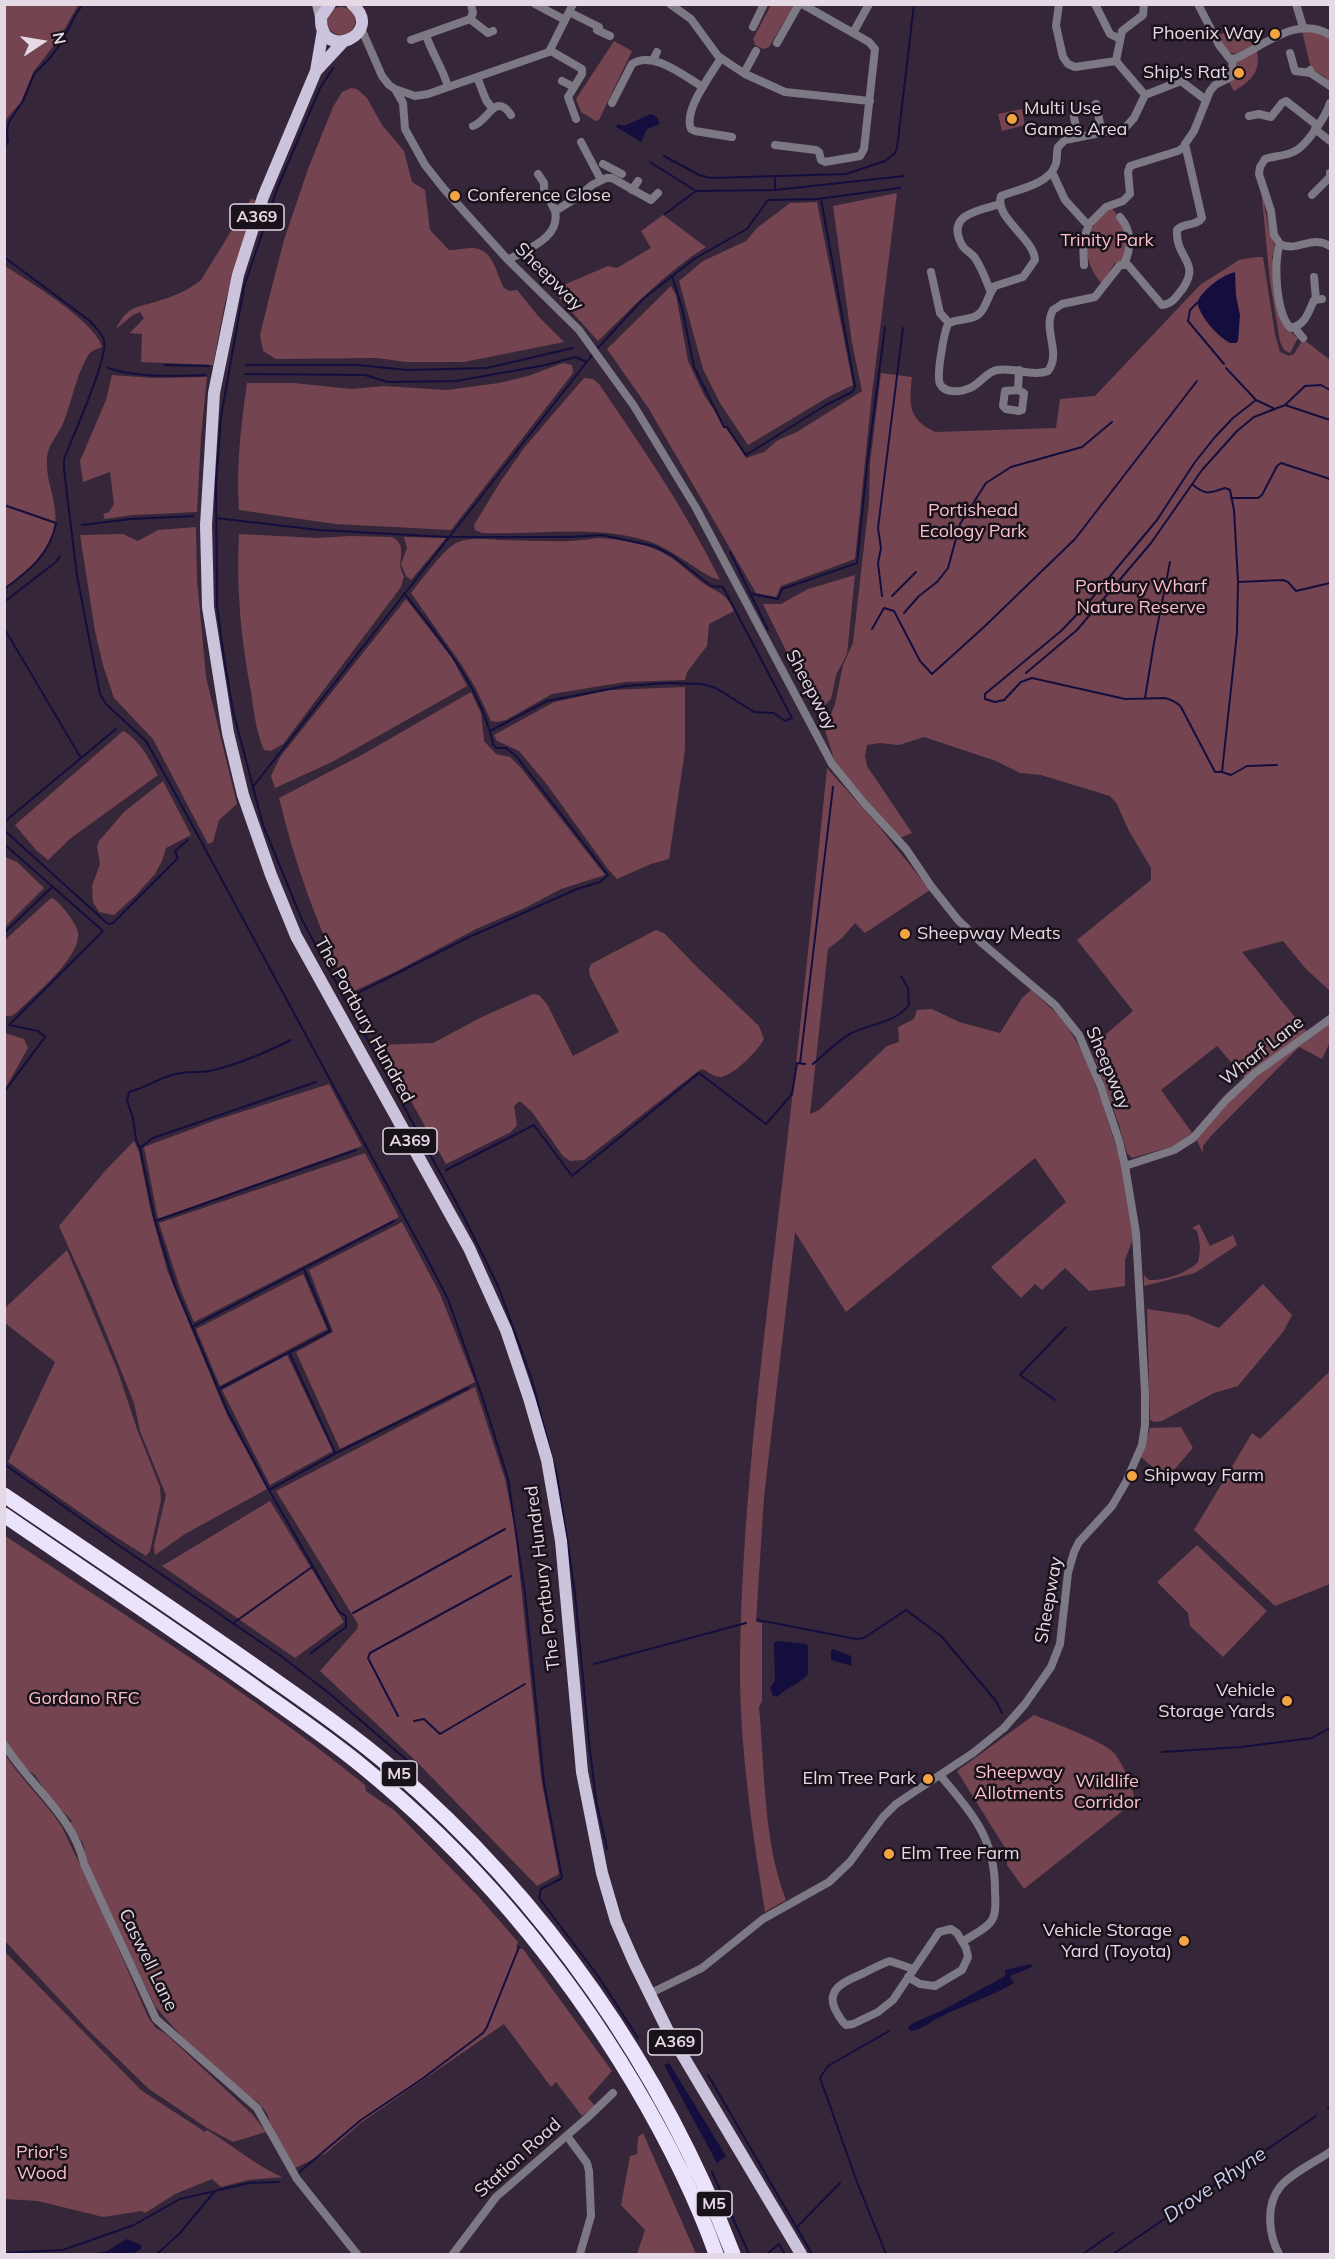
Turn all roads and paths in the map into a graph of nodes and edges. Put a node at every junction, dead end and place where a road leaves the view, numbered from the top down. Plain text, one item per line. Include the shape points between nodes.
1 (318, 4) edge
2 (330, 4) edge
3 (352, 4) edge
4 (471, 4) edge
5 (535, 4) edge
6 (670, 4) edge
7 (764, 4) edge
8 (801, 4) edge
9 (868, 4) edge
10 (1059, 4) edge
11 (1095, 4) edge
12 (1144, 4) edge
13 (1296, 4) edge
14 (1201, 6) edge
15 (569, 12) edge
16 (362, 16) edge
17 (321, 17) junction
18 (470, 19) junction
19 (753, 27) dead end
20 (1303, 27) junction
21 (323, 30) junction
22 (493, 31) dead end
23 (853, 33) junction
24 (426, 35) junction
25 (1330, 35) edge
26 (610, 36) dead end
27 (1120, 39) junction
28 (411, 40) dead end
29 (347, 41) junction
30 (777, 43) dead end
31 (551, 51) junction
32 (756, 51) dead end
33 (1290, 52) dead end
34 (374, 55) junction
35 (721, 58) junction
36 (1233, 59) junction
37 (1116, 61) junction
38 (316, 71) junction
39 (744, 73) junction
40 (477, 77) junction
41 (562, 81) dead end
42 (1330, 86) edge
43 (448, 87) junction
44 (574, 87) junction
45 (703, 87) junction
46 (395, 88) junction
47 (1145, 95) junction
48 (1206, 100) junction
49 (870, 101) junction
50 (612, 103) dead end
51 (1330, 103) edge
52 (1096, 104) dead end
53 (492, 108) junction
54 (511, 115) dead end
55 (1249, 116) dead end
56 (1074, 117) dead end
57 (576, 118) dead end
58 (478, 127) dead end
59 (1316, 128) junction
60 (1102, 133) junction
61 (1078, 136) junction
62 (732, 138) dead end
63 (1330, 141) edge
64 (581, 142) dead end
65 (775, 144) dead end
66 (1184, 147) junction
67 (603, 164) dead end
68 (1052, 172) junction
69 (612, 173) junction
70 (538, 174) dead end
71 (622, 174) dead end
72 (1330, 175) edge
73 (601, 180) junction
74 (638, 181) dead end
75 (632, 190) junction
76 (658, 193) dead end
77 (1312, 195) dead end
78 (1000, 204) junction
79 (555, 210) junction
80 (1120, 217) dead end
81 (1089, 224) junction
82 (1280, 244) junction
83 (1330, 246) edge
84 (508, 260) junction
85 (1124, 264) junction
86 (1084, 265) dead end
87 (931, 272) dead end
88 (1314, 277) dead end
89 (991, 292) junction
90 (949, 323) junction
91 (1294, 327) junction
92 (1303, 338) dead end
93 (1019, 370) junction
94 (1018, 390) dead end
95 (1330, 1019) edge
96 (1125, 1166) junction
97 (4, 1495) edge
98 (4, 1515) edge
99 (4, 1744) edge
100 (940, 1775) junction
101 (964, 1941) junction
102 (913, 1969) junction
103 (908, 1977) junction
104 (649, 1994) junction
105 (613, 2093) dead end
106 (567, 2136) junction
107 (1330, 2152) edge
108 (357, 2254) edge
109 (453, 2254) edge
110 (580, 2254) edge
111 (716, 2254) edge
112 (734, 2254) edge
113 (801, 2254) edge
114 (1280, 2254) edge

1 - 17 main road
2 - 17 main road
3 - 16 main road
4 - 18 street
5 - 15 street
6 - 35 street via 689,17
7 - 19 street
8 - 23 street
8 - 30 street
9 - 23 street
10 - 37 street via 1056,26 1068,64 1079,67
11 - 27 street via 1110,34
12 - 27 street via 1144,14 1123,30
13 - 20 street
14 - 36 street via 1224,54
15 - 26 street
15 - 31 street
16 - 29 main road, The Portbury Hundred
16 - 34 street, Sheepway
17 - 21 main road, The Portbury Hundred
18 - 22 street via 487,33
18 - 24 street
20 - 25 street
20 - 36 street
21 - 29 main road via 331,40
21 - 38 main road, The Portbury Hundred / A369
23 - 49 street via 876,50
24 - 28 street
24 - 43 street
27 - 37 street
29 - 34 street via 363,44
29 - 38 main road, The Portbury Hundred / A369
31 - 40 street
31 - 44 street via 582,69
32 - 39 street
33 - 42 street via 1291,72 1310,71
34 - 46 street, Sheepway via 382,76
35 - 39 street
35 - 45 street
36 - 48 street via 1230,78 1212,88
37 - 47 street
38 - 104 main road, The Portbury Hundred / A369 via 263,197 238,275 214,393 206,525 208,607 217,672 243,795 296,936 469,1248 506,1330 529,1398 547,1460 561,1541 582,1772 601,1868 616,1921
39 - 49 street via 785,92
40 - 43 street
40 - 53 street
41 - 44 street
43 - 46 street via 415,96
44 - 57 street via 568,99
45 - 50 street via 655,56 632,64
45 - 62 street via 691,112 690,128
46 - 84 street, Sheepway via 404,107 405,129 425,165
47 - 48 street via 1181,81
47 - 60 street via 1127,126
48 - 66 street
49 - 65 street via 861,155 826,162 816,150
51 - 59 street
52 - 60 street
53 - 54 street via 502,107
53 - 58 street
55 - 59 street via 1271,117 1285,101
56 - 61 street
59 - 63 street
59 - 82 street via 1296,151 1265,159 1260,167 1274,235
60 - 61 street
61 - 68 street via 1060,144
64 - 73 street
66 - 81 street via 1130,166 1131,194 1106,207
66 - 85 street via 1202,216 1200,221 1177,231 1189,269 1188,283 1174,300 1163,306
67 - 69 street
68 - 78 street via 1026,188 1003,195
68 - 81 street via 1065,200
69 - 71 street
69 - 73 street
69 - 75 street
70 - 79 street via 546,182 544,189
72 - 77 street
73 - 79 street
74 - 75 street
75 - 76 street via 651,200
78 - 89 street via 1032,248 1035,259 1023,277 998,284
78 - 89 street via 966,214 958,229 962,246 975,257
79 - 84 street via 555,225 546,238
80 - 85 street via 1128,227 1130,239
81 - 86 street via 1083,241
82 - 83 street via 1292,247 1318,241
82 - 91 street via 1276,254 1280,309 1285,324
84 - 96 street, Sheepway via 579,330 639,414 696,508 832,764 906,849 958,920 1066,1016 1079,1035 1101,1087
85 - 93 street via 1118,266 1095,297 1062,304 1053,310 1049,327 1054,356 1049,371
87 - 90 street via 940,313
88 - 91 street via 1319,299
89 - 90 street via 980,314
90 - 93 street via 939,375 944,388 962,391 994,371
91 - 92 street
93 - 94 street
95 - 96 street, Wharf Lane via 1254,1073 1193,1138 1174,1150
96 - 100 street, Sheepway via 1136,1233 1146,1392 1142,1445 1112,1506 1074,1552 1060,1644 1051,1667 1004,1728
97 - 112 highway, M5 via 340,1727 391,1767 466,1838 523,1899 623,2034 692,2155
98 - 111 highway, M5 via 339,1747 468,1864 536,1940 609,2042 656,2121
99 - 108 street, Caswell Lane via 79,1845 84,1864 156,2019 257,2108 297,2180
100 - 101 street via 977,1821 993,1858 994,1917
100 - 104 street, Sheepway via 883,1816 850,1862 830,1882 763,1919 705,1966
101 - 102 street via 951,1929 939,1932
101 - 103 street via 967,1962 958,1974 934,1986
102 - 103 street
102 - 103 street via 887,1962 842,1983 832,1998 842,2022 853,2024 883,2008
104 - 113 main road, The Portbury Hundred / A369
105 - 106 street, Station Road
106 - 109 street, Station Road via 496,2197
106 - 110 street via 589,2171 591,2216
107 - 114 street via 1277,2193 1270,2216

